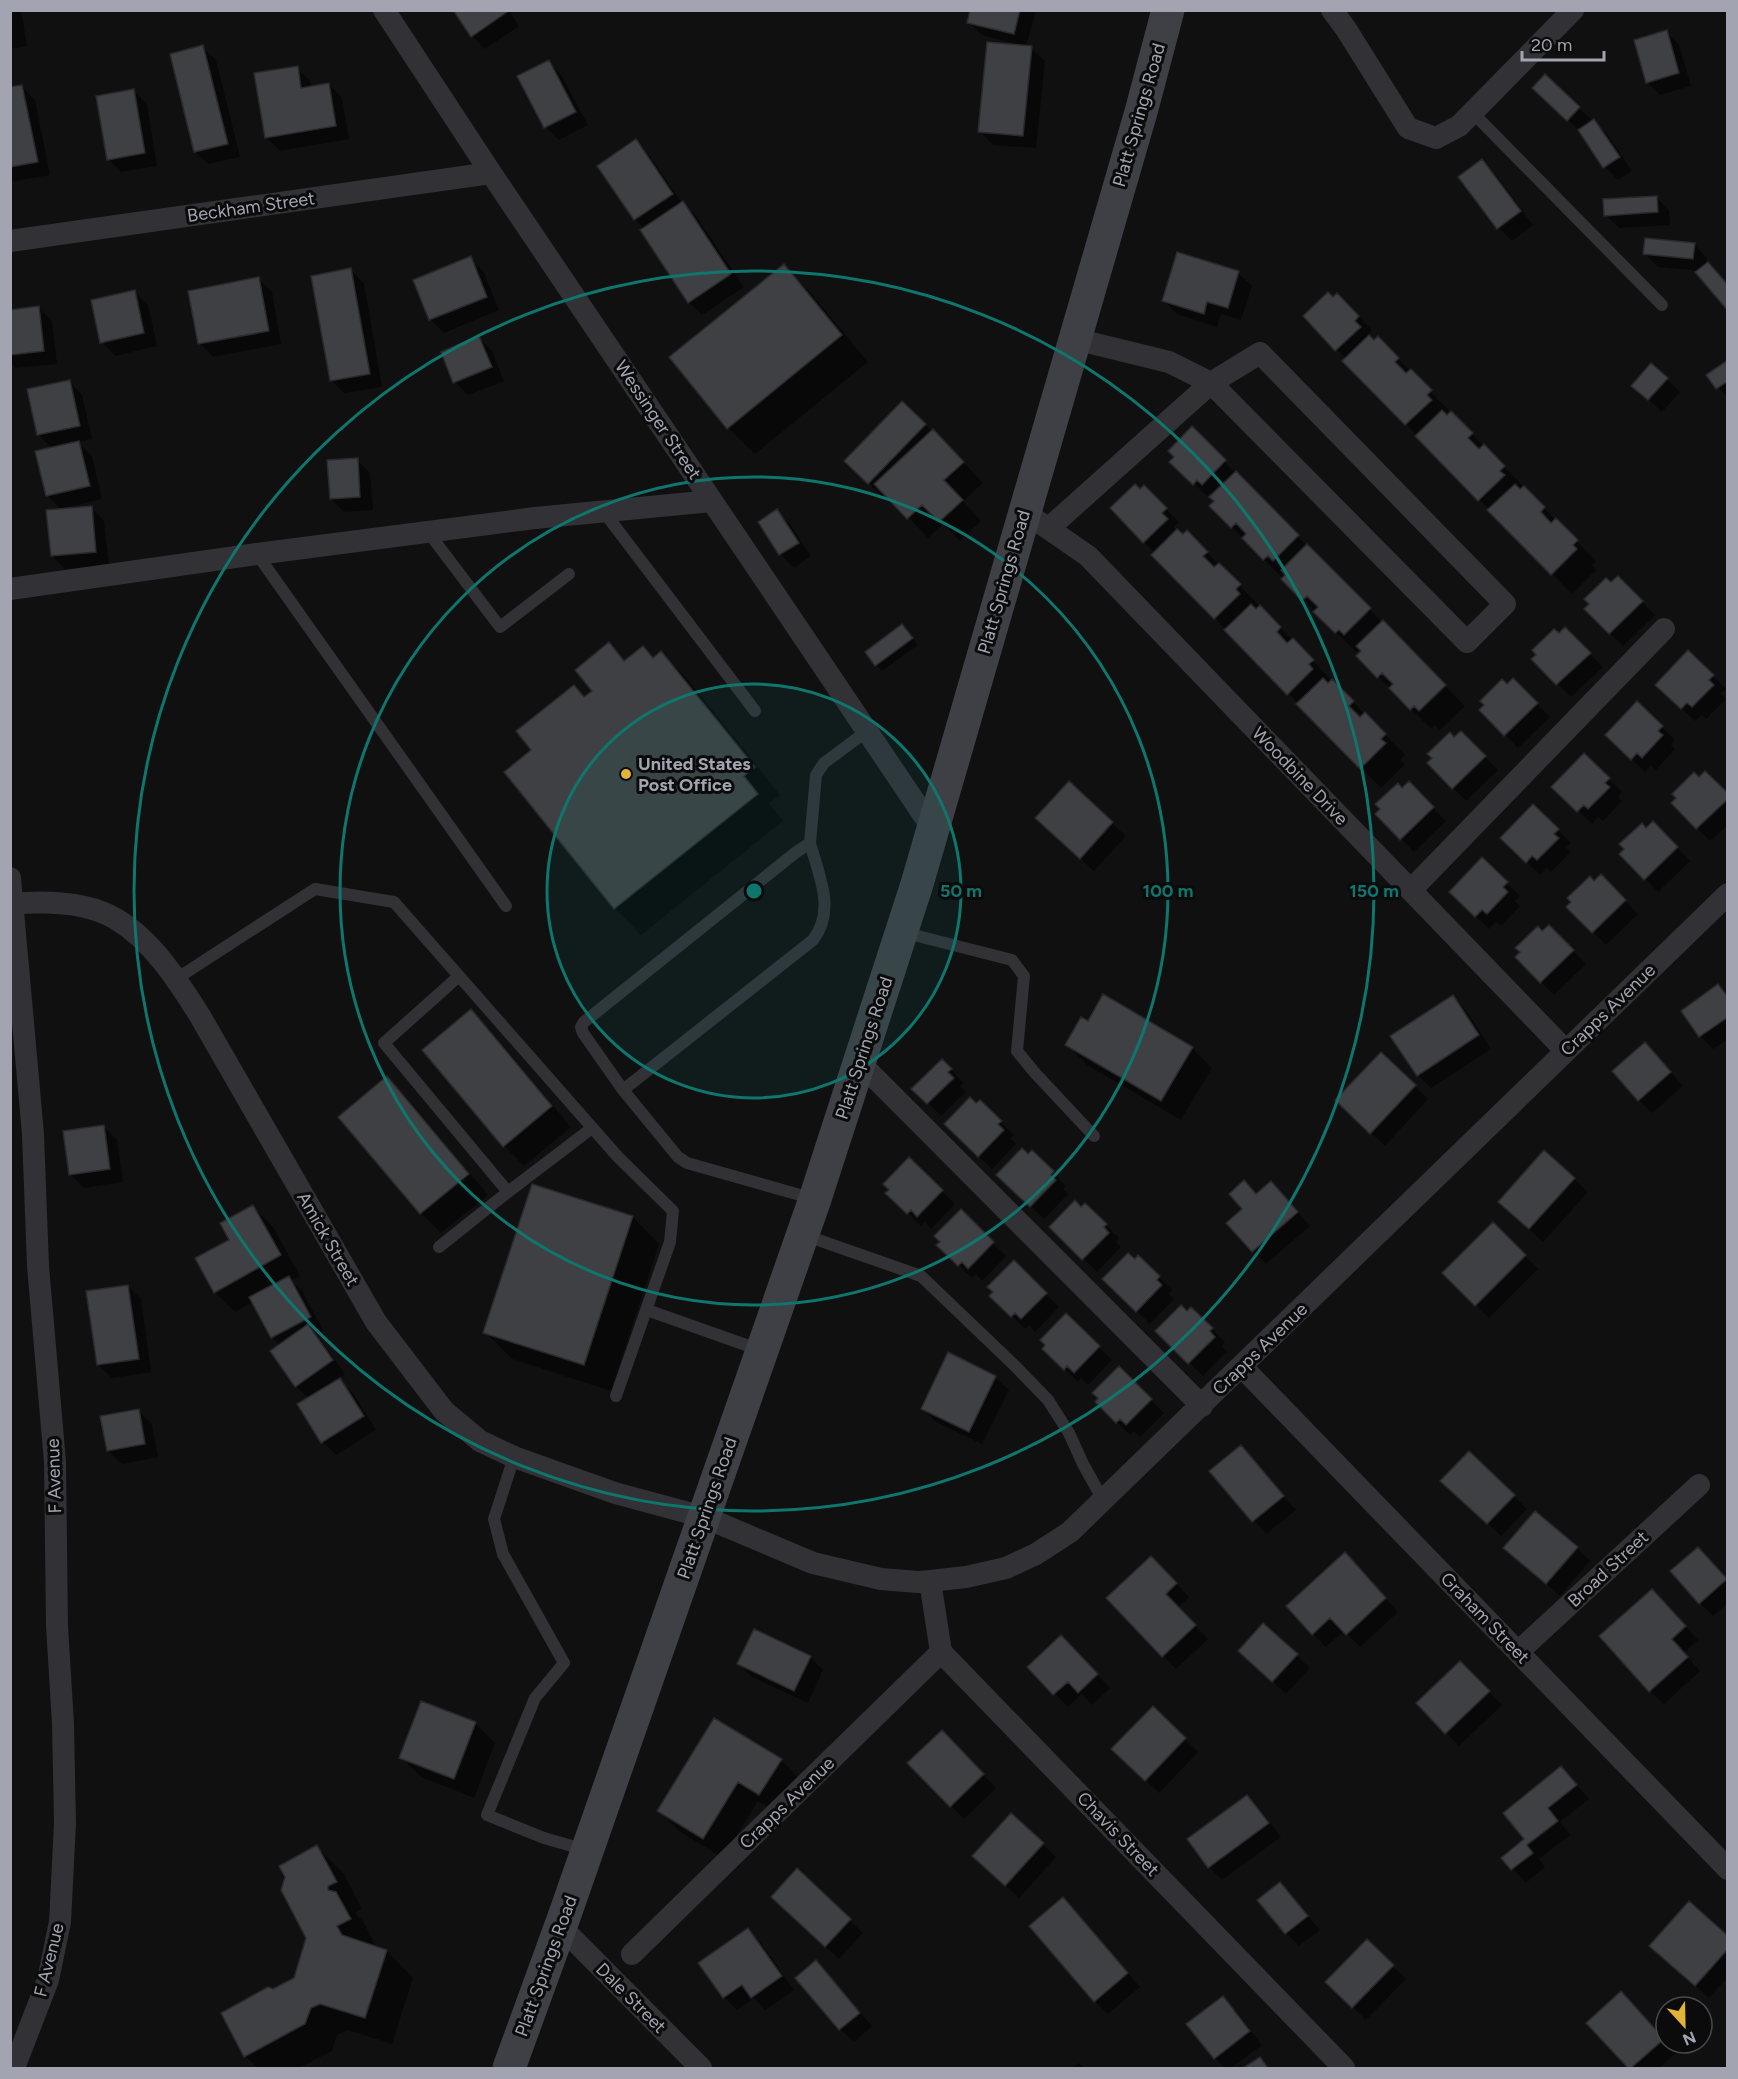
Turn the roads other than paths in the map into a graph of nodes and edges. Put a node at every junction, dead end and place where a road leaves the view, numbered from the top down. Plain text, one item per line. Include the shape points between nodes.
1 (384, 10) edge
2 (1168, 10) edge
3 (1332, 10) edge
4 (1573, 10) edge
5 (1472, 112) junction
6 (491, 173) junction
7 (10, 241) edge
8 (1662, 305) dead end
9 (1075, 339) junction
10 (1211, 383) junction
11 (712, 501) junction
12 (604, 512) junction
13 (1037, 520) junction
14 (428, 532) junction
15 (257, 554) junction
16 (569, 574) dead end
17 (10, 589) edge
18 (1664, 628) dead end
19 (755, 711) dead end
20 (867, 731) junction
21 (933, 829) junction
22 (810, 843) junction
23 (10, 878) edge
24 (1411, 890) junction
25 (12, 904) edge
26 (1725, 904) edge
27 (506, 906) dead end
28 (901, 931) junction
29 (459, 976) junction
30 (176, 979) junction
31 (1566, 1051) junction
32 (859, 1062) junction
33 (623, 1090) junction
34 (592, 1128) junction
35 (1094, 1136) dead end
36 (508, 1192) junction
37 (815, 1199) junction
38 (802, 1234) junction
39 (439, 1247) dead end
40 (647, 1310) junction
41 (762, 1351) junction
42 (1242, 1367) junction
43 (616, 1396) dead end
44 (1202, 1406) junction
45 (514, 1457) junction
46 (1699, 1485) dead end
47 (1103, 1500) junction
48 (704, 1517) junction
49 (930, 1581) junction
50 (941, 1652) junction
51 (1518, 1652) junction
52 (588, 1850) junction
53 (1728, 1869) edge
54 (561, 1927) junction
55 (632, 1954) dead end
56 (14, 2068) edge
57 (508, 2068) edge
58 (701, 2068) edge
59 (1344, 2068) edge

1 - 6 street, Wessinger Street
2 - 9 main road, Platt Springs Road
3 - 5 street via 1407,128 1436,138 1459,126
4 - 5 street
5 - 8 lane
6 - 7 street, Beckham Street
6 - 11 street, Wessinger Street
9 - 10 street via 1169,362
9 - 13 main road, Platt Springs Road
10 - 10 street via 1260,352 1504,604 1467,642
10 - 13 street
11 - 12 street
11 - 20 street, Wessinger Street
12 - 14 street
12 - 19 lane
13 - 21 main road, Platt Springs Road
13 - 24 street, Woodbine Drive via 1088,556
14 - 15 street
14 - 16 lane via 500,627
15 - 17 street
15 - 27 lane
18 - 24 street
20 - 21 street, Wessinger Street
20 - 22 lane via 824,763 816,775
21 - 28 main road, Platt Springs Road
22 - 33 lane via 825,902 821,930
22 - 33 lane via 584,1022 583,1033
23 - 25 street, F Avenue
24 - 31 street, Woodbine Drive
25 - 30 street, Amick Street via 84,907 115,918 141,938
25 - 56 street, F Avenue via 33,1134 38,1266 55,1462 65,1823 60,1922 48,1980
26 - 31 street, Crapps Avenue
28 - 32 main road, Platt Springs Road
28 - 35 lane via 1012,960 1024,976 1017,1050
29 - 30 lane via 394,902 315,889
29 - 34 lane
29 - 36 lane via 384,1043
30 - 45 street, Amick Street via 376,1322 444,1411 480,1441
31 - 42 street, Crapps Avenue
32 - 37 main road, Platt Springs Road
32 - 44 street
33 - 37 lane via 687,1163
34 - 36 lane
34 - 40 lane via 673,1211 670,1242
36 - 39 lane
37 - 38 main road, Platt Springs Road
38 - 41 main road, Platt Springs Road
38 - 47 lane via 921,1276 1048,1400
40 - 41 lane
40 - 43 lane
41 - 48 main road, Platt Springs Road
42 - 44 street, Crapps Avenue
42 - 51 street, Graham Street
44 - 47 street, Crapps Avenue
45 - 48 street, Amick Street via 615,1493
45 - 52 lane via 494,1519 502,1554 564,1663 535,1698 487,1815 544,1838
46 - 51 street, Broad Street
47 - 49 street, Crapps Avenue via 1070,1532 1036,1554 1006,1568
48 - 49 street, Crapps Avenue via 813,1563 881,1579
48 - 52 main road, Platt Springs Road
49 - 50 street
50 - 55 street, Crapps Avenue
50 - 59 street, Chavis Street
51 - 53 street, Graham Street
52 - 54 main road, Platt Springs Road
54 - 57 main road, Platt Springs Road
54 - 58 street, Dale Street

